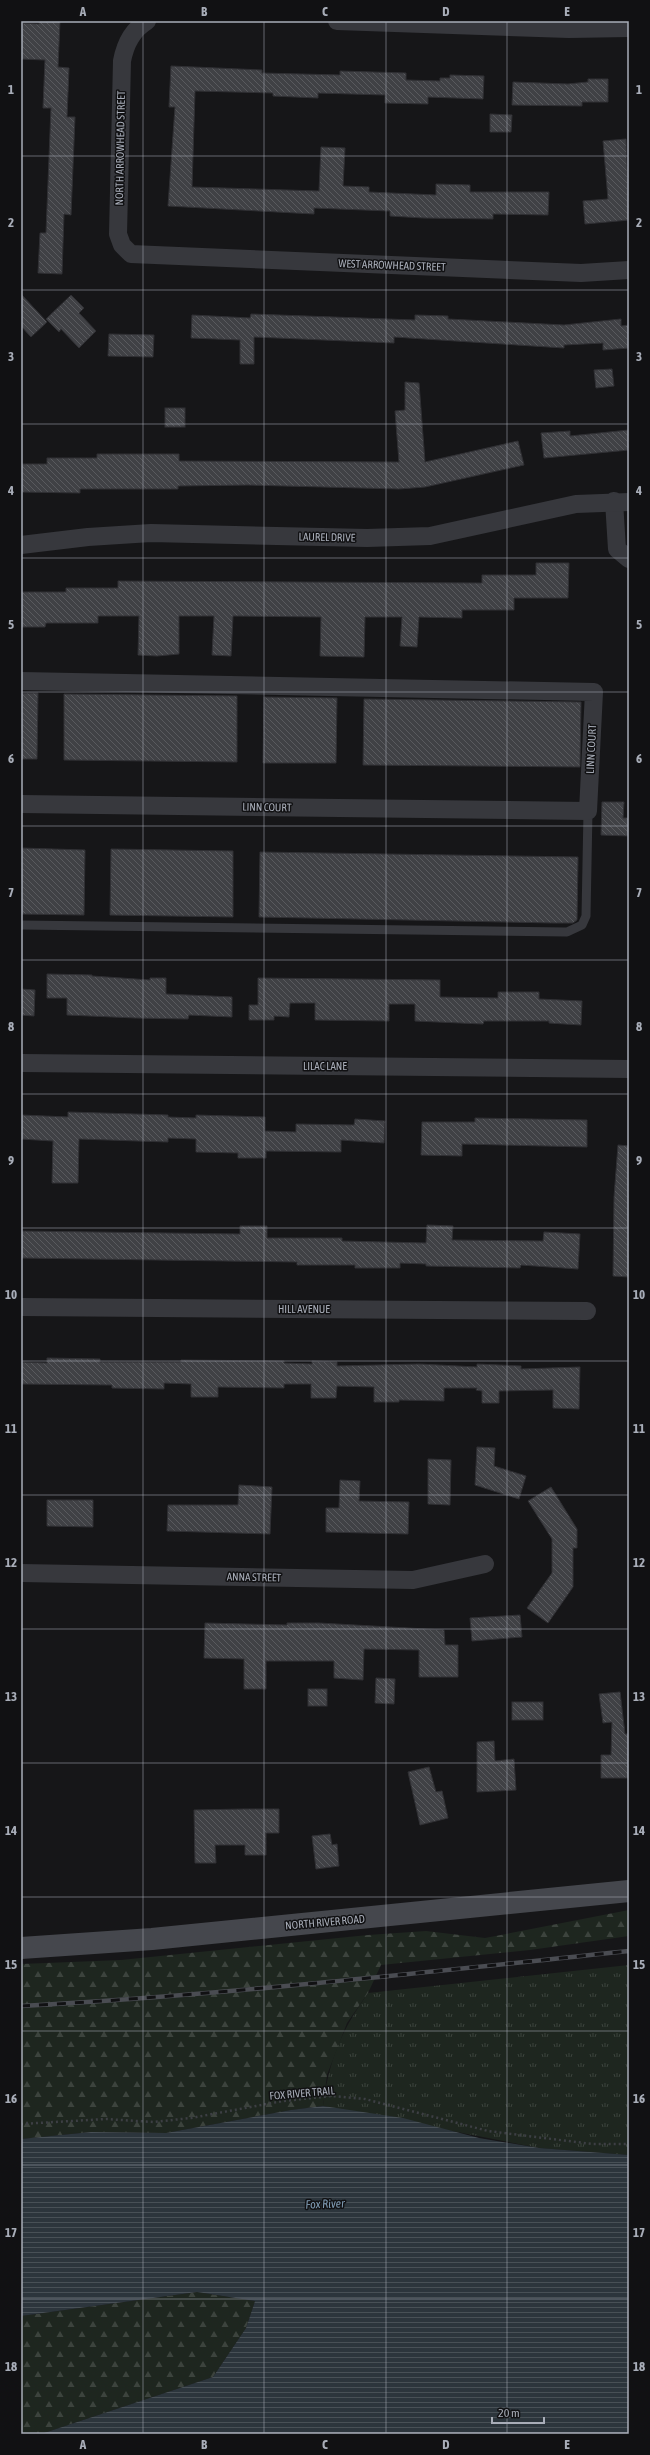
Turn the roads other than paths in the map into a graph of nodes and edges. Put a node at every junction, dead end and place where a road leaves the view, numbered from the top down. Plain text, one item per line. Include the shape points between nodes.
1 (146, 21) edge
2 (337, 21) edge
3 (629, 28) edge
4 (155, 256) joint
5 (629, 270) edge
6 (622, 501) edge
7 (21, 545) edge
8 (629, 559) edge
9 (21, 682) edge
10 (21, 804) edge
11 (588, 811) junction
12 (21, 925) edge
13 (21, 1063) edge
14 (629, 1069) edge
15 (21, 1307) edge
16 (587, 1311) dead end
17 (485, 1564) dead end
18 (21, 1573) edge
19 (629, 1891) edge
20 (21, 1948) edge

1 - 4 street, NORTH ARROWHEAD STREET via 136,29 124,49 122,61 118,234 122,245 131,254
2 - 3 street via 569,29
4 - 5 street, WEST ARROWHEAD STREET via 581,273
6 - 7 street, LAUREL DRIVE via 576,504 430,536 367,538 151,533
6 - 8 street via 617,549
9 - 11 street, LINN COURT via 594,692
10 - 11 street, LINN COURT
11 - 12 lane via 586,916 582,926 567,932
13 - 14 street, LILAC LANE
15 - 16 street, HILL AVENUE
17 - 18 street, ANNA STREET via 413,1580
19 - 20 main road, NORTH RIVER ROAD via 152,1939

